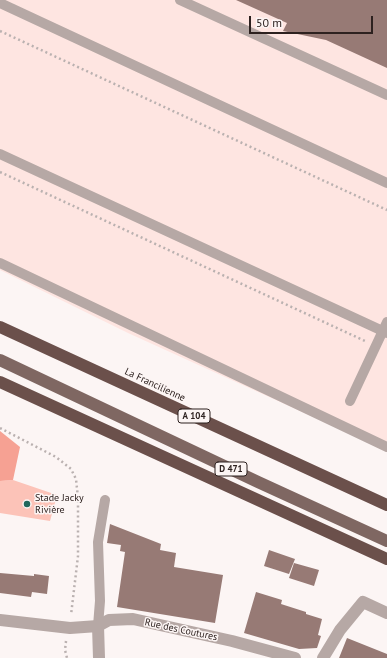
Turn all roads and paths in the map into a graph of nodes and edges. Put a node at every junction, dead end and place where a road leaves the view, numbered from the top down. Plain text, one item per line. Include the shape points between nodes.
1 (180, 0) edge
2 (0, 3) edge
3 (0, 31) edge
4 (387, 95) edge
5 (0, 154) edge
6 (0, 172) edge
7 (387, 183) edge
8 (387, 210) edge
9 (0, 263) edge
10 (0, 327) edge
11 (386, 328) edge
12 (376, 346) junction
13 (0, 360) edge
14 (0, 382) edge
15 (350, 401) dead end
16 (0, 428) edge
17 (387, 447) edge
18 (105, 500) dead end
19 (387, 505) edge
20 (387, 541) edge
21 (387, 560) edge
22 (387, 613) edge
23 (0, 620) edge
24 (98, 626) junction
25 (70, 628) junction
26 (99, 658) edge
27 (295, 658) edge
28 (323, 658) edge

1 - 4 lane
2 - 7 lane
3 - 8 path
5 - 11 lane
6 - 12 path
9 - 17 lane
10 - 19 highway, La Francilienne / A 104
11 - 12 lane
12 - 15 lane
13 - 20 main road, D 471
14 - 21 highway
16 - 25 path via 56,457 71,468 76,479 78,556
18 - 24 lane via 98,542
22 - 28 street via 363,602 340,630
23 - 25 street, Rue des Coutures
24 - 25 street, Rue des Coutures
24 - 26 street
24 - 27 street, Rue des Coutures via 110,620 132,619

